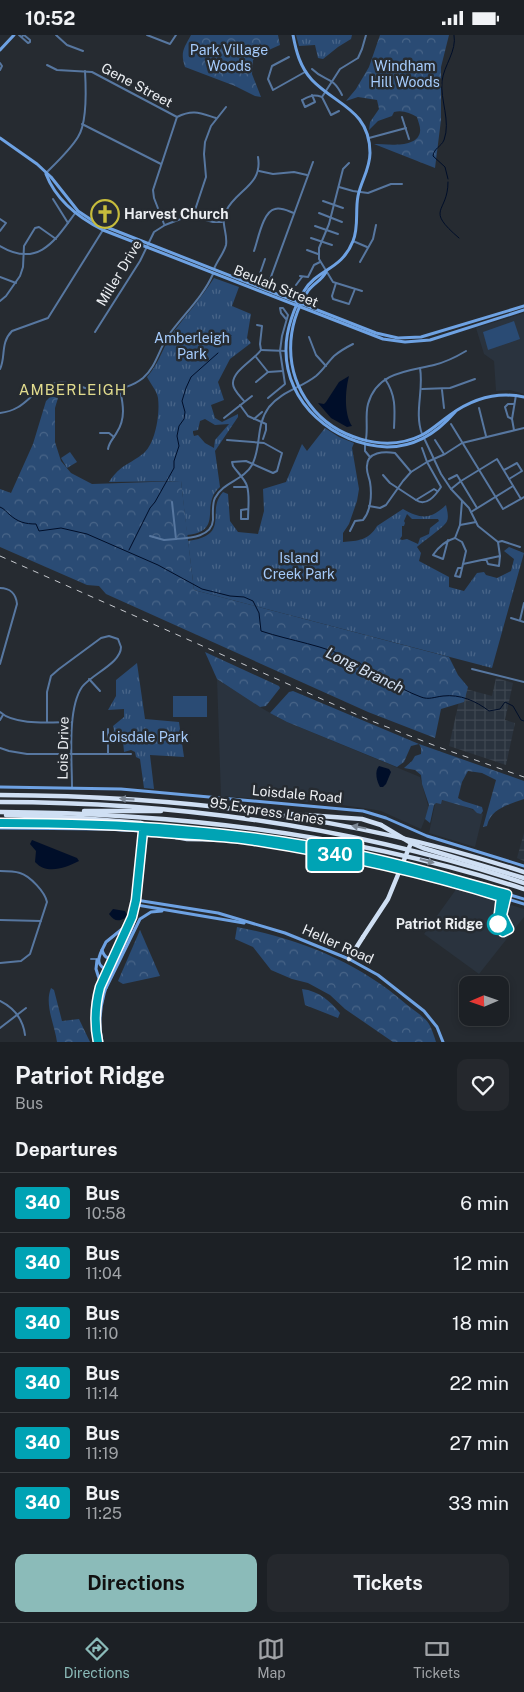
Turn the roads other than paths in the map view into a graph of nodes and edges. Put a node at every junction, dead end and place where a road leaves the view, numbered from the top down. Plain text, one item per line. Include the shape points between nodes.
1 (14, 35) edge
2 (56, 35) edge
3 (147, 35) edge
4 (176, 35) edge
5 (292, 35) edge
6 (366, 35) edge
7 (0, 50) edge
8 (83, 51) dead end
9 (289, 57) dead end
10 (0, 63) edge
11 (47, 65) dead end
12 (312, 69) dead end
13 (0, 70) edge
14 (86, 71) junction
15 (305, 72) junction
16 (333, 81) junction
17 (326, 91) junction
18 (312, 95) junction
19 (342, 95) dead end
20 (322, 97) junction
21 (226, 107) dead end
22 (339, 111) dead end
23 (177, 117) junction
24 (402, 117) dead end
25 (216, 118) junction
26 (82, 124) junction
27 (406, 128) junction
28 (0, 138) edge
29 (368, 139) junction
30 (409, 139) dead end
31 (258, 157) dead end
32 (313, 162) dead end
33 (161, 163) junction
34 (349, 163) dead end
35 (259, 171) junction
36 (46, 173) junction
37 (307, 175) junction
38 (402, 184) dead end
39 (339, 187) junction
40 (359, 192) junction
41 (53, 199) dead end
42 (323, 201) dead end
43 (334, 205) junction
44 (343, 208) dead end
45 (76, 212) junction
46 (294, 213) junction
47 (319, 213) dead end
48 (188, 216) junction
49 (331, 218) junction
50 (0, 219) edge
51 (342, 222) dead end
52 (68, 223) junction
53 (223, 223) junction
54 (165, 225) junction
55 (376, 225) dead end
56 (315, 226) dead end
57 (103, 230) junction
58 (327, 230) junction
59 (0, 231) edge
60 (338, 234) dead end
61 (311, 238) dead end
62 (56, 239) junction
63 (353, 241) junction
64 (322, 242) junction
65 (148, 245) junction
66 (332, 245) dead end
67 (0, 246) edge
68 (367, 247) junction
69 (307, 250) dead end
70 (254, 251) dead end
71 (23, 253) junction
72 (318, 254) junction
73 (265, 259) dead end
74 (320, 262) junction
75 (360, 262) dead end
76 (214, 271) junction
77 (326, 272) junction
78 (0, 277) edge
79 (16, 283) junction
80 (336, 283) junction
81 (296, 285) dead end
82 (256, 286) junction
83 (355, 288) junction
84 (263, 289) junction
85 (362, 291) dead end
86 (0, 301) edge
87 (300, 305) junction
88 (524, 306) edge
89 (524, 310) edge
90 (516, 311) junction
91 (286, 319) dead end
92 (256, 325) dead end
93 (95, 332) dead end
94 (309, 337) dead end
95 (353, 344) dead end
96 (261, 350) junction
97 (280, 351) junction
98 (286, 351) junction
99 (466, 351) dead end
100 (256, 357) junction
101 (326, 366) junction
102 (420, 368) junction
103 (0, 369) edge
104 (268, 371) junction
105 (283, 371) junction
106 (385, 379) junction
107 (475, 379) dead end
108 (256, 382) dead end
109 (296, 387) junction
110 (120, 389) junction
111 (422, 389) junction
112 (442, 389) junction
113 (273, 395) junction
114 (516, 395) junction
115 (252, 396) dead end
116 (524, 397) edge
117 (268, 398) dead end
118 (277, 399) junction
119 (244, 401) junction
120 (514, 404) junction
121 (240, 405) junction
122 (479, 407) dead end
123 (444, 408) dead end
124 (262, 412) dead end
125 (0, 413) edge
126 (224, 418) dead end
127 (254, 419) junction
128 (512, 419) junction
129 (261, 422) junction
130 (451, 424) dead end
131 (394, 428) dead end
132 (524, 428) edge
133 (514, 430) junction
134 (100, 433) dead end
135 (486, 436) junction
136 (114, 437) junction
137 (424, 437) junction
138 (263, 439) dead end
139 (435, 439) dead end
140 (227, 440) dead end
141 (258, 441) junction
142 (366, 442) junction
143 (462, 443) junction
144 (422, 448) dead end
145 (108, 449) dead end
146 (444, 454) junction
147 (370, 457) junction
148 (434, 459) junction
149 (427, 462) junction
150 (252, 464) junction
151 (479, 469) junction
152 (504, 470) junction
153 (411, 472) junction
154 (383, 475) dead end
155 (242, 477) junction
156 (450, 479) dead end
157 (509, 479) junction
158 (461, 481) junction
159 (513, 486) junction
160 (234, 487) dead end
161 (248, 487) junction
162 (398, 489) junction
163 (450, 489) junction
164 (438, 492) junction
165 (496, 497) junction
166 (523, 498) edge
167 (416, 501) junction
168 (462, 501) junction
169 (172, 502) dead end
170 (369, 506) junction
171 (477, 508) junction
172 (248, 509) junction
173 (471, 512) junction
174 (476, 523) junction
175 (460, 525) junction
176 (350, 531) dead end
177 (150, 536) dead end
178 (455, 538) junction
179 (176, 539) junction
180 (448, 540) junction
181 (498, 541) junction
182 (520, 547) dead end
183 (500, 556) junction
184 (486, 559) junction
185 (463, 564) junction
186 (461, 568) dead end
187 (0, 588) edge
188 (524, 603) edge
189 (511, 618) dead end
190 (520, 620) junction
191 (524, 621) edge
192 (0, 663) edge
193 (472, 669) dead end
194 (89, 679) junction
195 (524, 682) edge
196 (100, 691) dead end
197 (0, 712) edge
198 (3, 715) junction
199 (0, 720) edge
200 (47, 722) junction
201 (72, 722) junction
202 (108, 729) dead end
203 (0, 748) edge
204 (72, 754) junction
205 (108, 754) junction
206 (131, 755) dead end
207 (0, 787) edge
208 (72, 787) junction
209 (0, 795) edge
210 (0, 802) edge
211 (70, 813) junction
212 (207, 813) junction
213 (0, 814) edge
214 (277, 814) junction
215 (0, 823) edge
216 (144, 827) junction
217 (0, 828) edge
218 (250, 840) junction
219 (411, 843) junction
220 (524, 866) edge
221 (0, 871) edge
222 (524, 872) edge
223 (524, 878) edge
224 (524, 883) edge
225 (524, 889) edge
226 (524, 899) edge
227 (137, 903) junction
228 (524, 904) edge
229 (175, 911) junction
230 (0, 920) edge
231 (41, 921) junction
232 (135, 921) junction
233 (129, 923) junction
234 (255, 925) junction
235 (134, 931) junction
236 (102, 950) junction
237 (119, 956) junction
238 (91, 959) dead end
239 (98, 959) junction
240 (113, 959) junction
241 (349, 959) junction
242 (0, 963) edge
243 (107, 970) junction
244 (113, 970) junction
245 (101, 986) junction
246 (103, 993) junction
247 (0, 1001) edge
248 (26, 1008) dead end
249 (17, 1015) junction
250 (0, 1027) edge
251 (25, 1035) dead end
252 (98, 1042) edge
253 (102, 1042) edge
254 (443, 1042) edge

1 - 7 main road
2 - 8 street via 67,45
3 - 4 street via 170,44
5 - 15 main road
6 - 16 street via 358,58 340,69
9 - 15 street via 272,66 268,79 273,90
10 - 13 street
11 - 14 street, Gene Street
12 - 16 street
14 - 23 street, Gene Street
14 - 26 street
15 - 17 main road
16 - 17 street
16 - 19 street
17 - 20 street
17 - 29 main road via 357,115
18 - 18 street via 302,100 305,107 315,103
18 - 20 street
20 - 22 street via 331,115
21 - 25 street
23 - 25 street, Gene Street via 192,112
23 - 33 street
24 - 27 street
25 - 48 street via 204,149 205,183 195,210
26 - 33 street
26 - 36 street via 78,138
27 - 29 street
27 - 30 street
28 - 36 main road, Beulah Street
29 - 40 main road via 370,160
31 - 35 street
32 - 37 street
33 - 54 street via 153,193
34 - 39 street via 343,167
35 - 37 street
35 - 53 street via 228,208
36 - 45 main road, Beulah Street
37 - 46 street
38 - 40 street via 370,193
39 - 40 street
39 - 43 street
40 - 63 main road
41 - 52 street
42 - 43 street
43 - 44 street
43 - 49 street
45 - 52 street
45 - 57 main road, Beulah Street
45 - 65 main road, Beulah Street
46 - 70 street via 279,208 268,212
46 - 84 street via 268,285
47 - 49 street
48 - 53 street
48 - 54 street, Miller Drive
49 - 51 street
49 - 58 street
50 - 59 street via 6,223
52 - 62 street
53 - 76 street via 226,243
54 - 65 street, Miller Drive via 154,232
55 - 68 street via 373,239
56 - 58 street
57 - 65 main road, Beulah Street
57 - 103 street via 49,317 10,333 2,347
58 - 60 street
58 - 64 street
61 - 64 street
62 - 71 street via 44,249
62 - 71 street via 37,227 25,241
63 - 68 street
63 - 77 main road via 342,259
64 - 66 street
64 - 72 street
65 - 76 main road, Beulah Street
65 - 93 street, Miller Drive
67 - 71 street
68 - 75 street
69 - 72 street
71 - 79 street via 22,272
72 - 74 street
73 - 82 street
74 - 77 street
74 - 81 street via 314,265 308,277 301,277
76 - 82 main road, Beulah Street
76 - 87 main road, Beulah Street
76 - 110 street via 206,287 167,337 149,372 136,383
77 - 80 street
77 - 87 main road
78 - 79 street
79 - 86 street
80 - 83 street
80 - 83 street via 333,299 344,304 349,304
82 - 84 main road, Beulah Street
83 - 85 street
84 - 87 main road, Beulah Street
87 - 90 main road, Beulah Street via 376,333 406,338 429,336
87 - 98 main road via 288,331
87 - 109 main road via 290,349
88 - 90 main road, Beulah Street
89 - 90 main road, Beulah Street
91 - 97 street
92 - 96 street via 262,326
94 - 101 street via 316,355
95 - 101 street via 337,353
96 - 97 street
96 - 100 street
97 - 98 street
97 - 105 street
98 - 109 main road via 290,376
99 - 102 street via 444,362
100 - 104 street
100 - 119 street via 240,369 233,383
101 - 109 street via 314,378
102 - 106 street via 397,372
102 - 111 street
104 - 105 street
104 - 108 street
105 - 113 street via 285,383
106 - 131 street via 394,398
106 - 142 street via 368,403
107 - 112 street
109 - 118 street
109 - 142 main road via 306,407 323,424 343,436
110 - 125 street via 98,391 71,383 55,383 40,389 19,408
110 - 136 street via 123,415
111 - 112 street
111 - 137 street via 418,417
112 - 123 street
113 - 117 street
113 - 118 street
114 - 116 main road
114 - 120 street
114 - 137 main road via 483,397 471,402
115 - 119 street
118 - 129 street
119 - 121 street
120 - 128 street
120 - 128 street via 505,407
121 - 126 street
121 - 127 street
122 - 135 street
124 - 127 street
127 - 129 street
128 - 133 street
129 - 138 street via 266,426
129 - 141 street
130 - 143 street
132 - 133 street
133 - 135 street
134 - 136 street
135 - 143 street
136 - 145 street
137 - 142 main road via 411,444 397,446
137 - 148 street
139 - 146 street
140 - 141 street
141 - 150 street
141 - 150 street via 283,455 273,473
142 - 147 street via 365,451
143 - 146 street
143 - 151 street
144 - 149 street
146 - 148 street
147 - 153 street via 376,453 395,453
147 - 170 street via 366,467 371,491
148 - 149 street
148 - 163 street
149 - 153 street
149 - 164 street via 441,485
150 - 155 street
150 - 155 street via 232,462
151 - 152 street via 497,459
151 - 158 street
151 - 165 street
152 - 157 street
152 - 157 street via 516,463 522,471
153 - 162 street
154 - 162 street
155 - 161 street
155 - 179 street via 227,485 215,498 213,523 209,529 196,537
156 - 158 street via 457,475
157 - 159 street
158 - 163 street
158 - 171 street
159 - 165 street
159 - 166 street
160 - 161 street
161 - 172 street
162 - 167 street
162 - 170 street via 383,507
163 - 168 street
164 - 167 street via 424,503
164 - 167 street via 434,489
165 - 166 street via 503,509
165 - 171 street
168 - 173 street
168 - 175 street
169 - 179 street
170 - 176 street via 363,521 356,520
171 - 173 street
172 - 172 street via 241,510 241,519 248,519
173 - 174 street
174 - 175 street
174 - 181 street
175 - 178 street
177 - 179 street
178 - 180 street
178 - 185 street via 465,548
180 - 180 street via 438,547 433,555 443,559
181 - 182 street
181 - 183 street
183 - 184 street
183 - 184 street via 499,567 488,565
184 - 185 street
185 - 186 street
187 - 192 street via 14,594 17,604
188 - 190 street
189 - 190 street
190 - 191 street
193 - 195 street
194 - 196 street
194 - 200 street, Lois Drive via 119,656 122,649 119,640 111,636 101,638 54,672 48,685
194 - 201 street, Lois Drive via 76,698
197 - 198 street
198 - 199 street
198 - 200 street via 19,721
200 - 201 street
201 - 204 street, Lois Drive
202 - 205 street
203 - 204 street via 28,754
204 - 205 street
204 - 208 street, Lois Drive
205 - 206 street
207 - 208 main road, Loisdale Road
208 - 220 main road, Loisdale Road via 363,811
214 -> 209 highway via 134,799
210 - 212 highway, 95 Express Lanes via 93,804
211 - 212 highway
211 - 213 highway
211 -> 225 highway via 180,820 329,840 420,859
212 - 224 highway, 95 Express Lanes via 352,837 436,856
213 - 216 highway via 80,818
214 - 219 highway, bridge via 369,820
222 -> 214 highway via 396,835
215 - 216 main road
216 - 217 main road
216 - 218 main road
216 - 218 highway, bridge via 187,839
216 - 226 main road via 226,833 347,853 442,875
216 - 227 main road
218 - 228 main road via 374,863
219 - 223 highway
219 - 241 highway, bridge via 388,899
221 - 231 street via 24,874 44,895 47,906
227 - 229 main road, Heller Road
227 - 232 main road
227 - 233 main road
227 - 234 main road, Heller Road via 218,913
229 - 234 main road, Heller Road
229 - 235 main road via 151,912 140,919
230 - 231 street
231 - 242 street via 27,957 21,961
232 - 235 main road
232 - 237 main road
233 - 236 main road via 106,942
233 - 240 main road
234 - 241 main road, Heller Road via 285,933
235 - 246 main road
236 - 239 main road
236 - 240 main road via 106,957
237 - 240 main road
237 - 244 main road
238 - 239 street
239 - 243 main road
239 - 245 main road via 96,969
240 - 243 main road
241 - 254 main road, Heller Road via 378,975 424,1011 437,1027
243 - 244 main road
243 - 245 main road
244 - 246 main road
245 - 252 main road via 95,1022
246 - 253 main road via 100,1012
247 - 249 street
248 - 249 street
249 - 250 street
249 - 251 street

